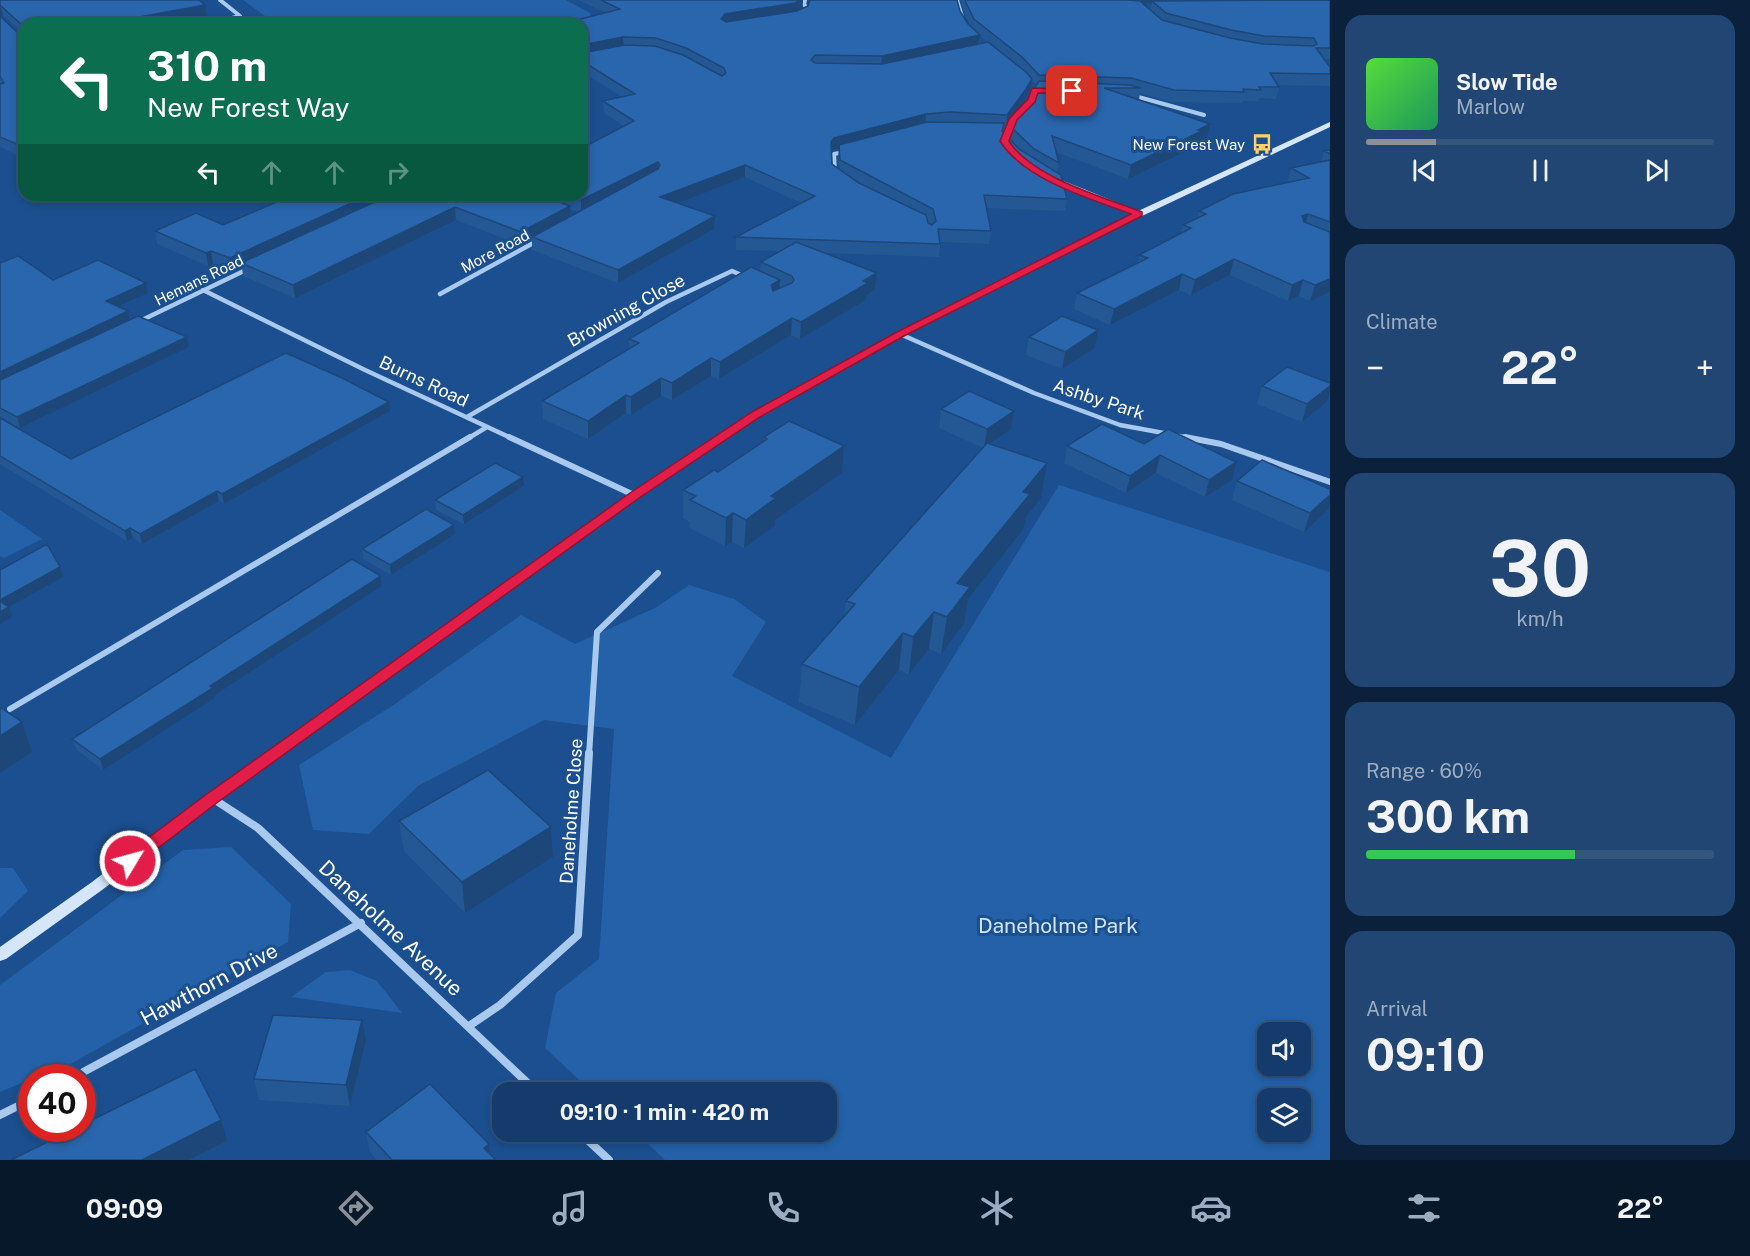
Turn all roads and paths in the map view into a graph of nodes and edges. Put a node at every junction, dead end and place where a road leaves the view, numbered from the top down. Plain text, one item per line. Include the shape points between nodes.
1 (220, 0) edge
2 (805, 0) edge
3 (957, 0) edge
4 (232, 18) edge
5 (796, 18) edge
6 (964, 24) edge
7 (1128, 94) edge
8 (1032, 100) edge
9 (1204, 115) dead end
10 (1330, 124) edge
11 (998, 130) edge
12 (1006, 131) junction
13 (1008, 147) edge
14 (852, 151) edge
15 (836, 175) edge
16 (1047, 176) edge
17 (1139, 214) junction
18 (541, 239) edge
19 (256, 266) edge
20 (751, 279) edge
21 (203, 290) junction
22 (440, 294) dead end
23 (129, 327) edge
24 (900, 334) junction
25 (467, 417) junction
26 (487, 427) junction
27 (1330, 482) edge
28 (634, 495) junction
29 (658, 573) dead end
30 (10, 709) dead end
31 (212, 798) junction
32 (361, 923) junction
33 (0, 955) edge
34 (469, 1026) junction
35 (96, 1065) edge
36 (527, 1082) edge
37 (18, 1106) edge
38 (0, 1115) edge
39 (590, 1142) edge
40 (609, 1160) edge

1 - 4 street via 240,16
2 - 5 street via 807,9
3 - 6 street
7 - 9 street
8 - 12 street
10 - 17 street
11 - 12 street
12 - 13 street via 1004,141
14 - 15 street via 834,154
16 - 17 street
17 - 24 street
18 - 22 street, More Road
19 - 21 street, Hemans Road
20 - 25 street, Browning Close via 732,271 701,284
21 - 23 street, Hemans Road
21 - 25 street, Burns Road
24 - 27 street, Ashby Park via 1034,393 1119,425 1221,444
24 - 28 street via 756,414
25 - 26 street, Burns Road
26 - 28 street, Burns Road
26 - 30 street
28 - 31 street
29 - 34 street, Daneholme Close via 597,632 578,934 500,1005
31 - 32 street, Daneholme Avenue via 258,828
31 - 33 street
32 - 34 street, Daneholme Avenue
32 - 35 street, Hawthorn Drive
34 - 36 street, Daneholme Avenue
37 - 38 street
39 - 40 street

